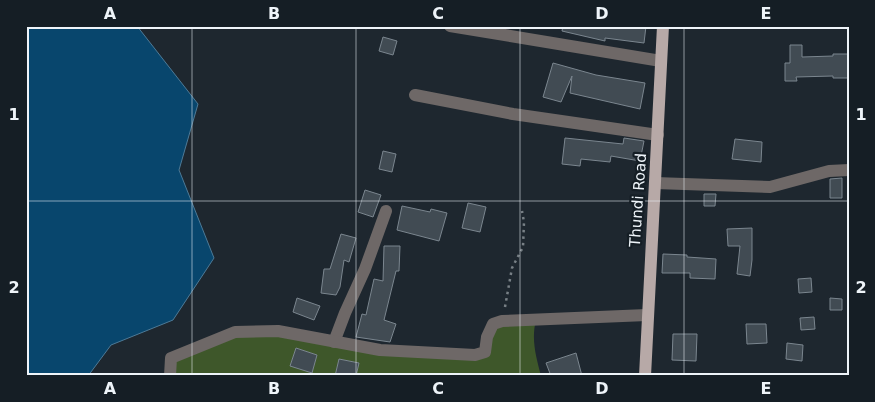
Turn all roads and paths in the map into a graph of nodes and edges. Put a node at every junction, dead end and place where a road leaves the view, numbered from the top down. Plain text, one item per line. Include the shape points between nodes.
1 (450, 26) edge
2 (663, 26) edge
3 (661, 61) junction
4 (415, 95) dead end
5 (658, 135) junction
6 (849, 170) edge
7 (655, 183) junction
8 (386, 211) dead end
9 (522, 211) dead end
10 (647, 315) junction
11 (502, 321) junction
12 (334, 342) junction
13 (170, 376) edge
14 (645, 376) edge

1 - 3 street
2 - 3 main road, Thundi Road
3 - 5 main road, Thundi Road
4 - 5 street via 513,114
5 - 7 main road, Thundi Road
6 - 7 street via 829,171 770,187
7 - 10 main road, Thundi Road
8 - 12 street
9 - 11 path via 523,247 512,268
10 - 11 street
10 - 14 main road, Thundi Road
11 - 12 street via 492,324 485,352 475,355 380,350
12 - 13 street via 278,331 235,332 171,358

